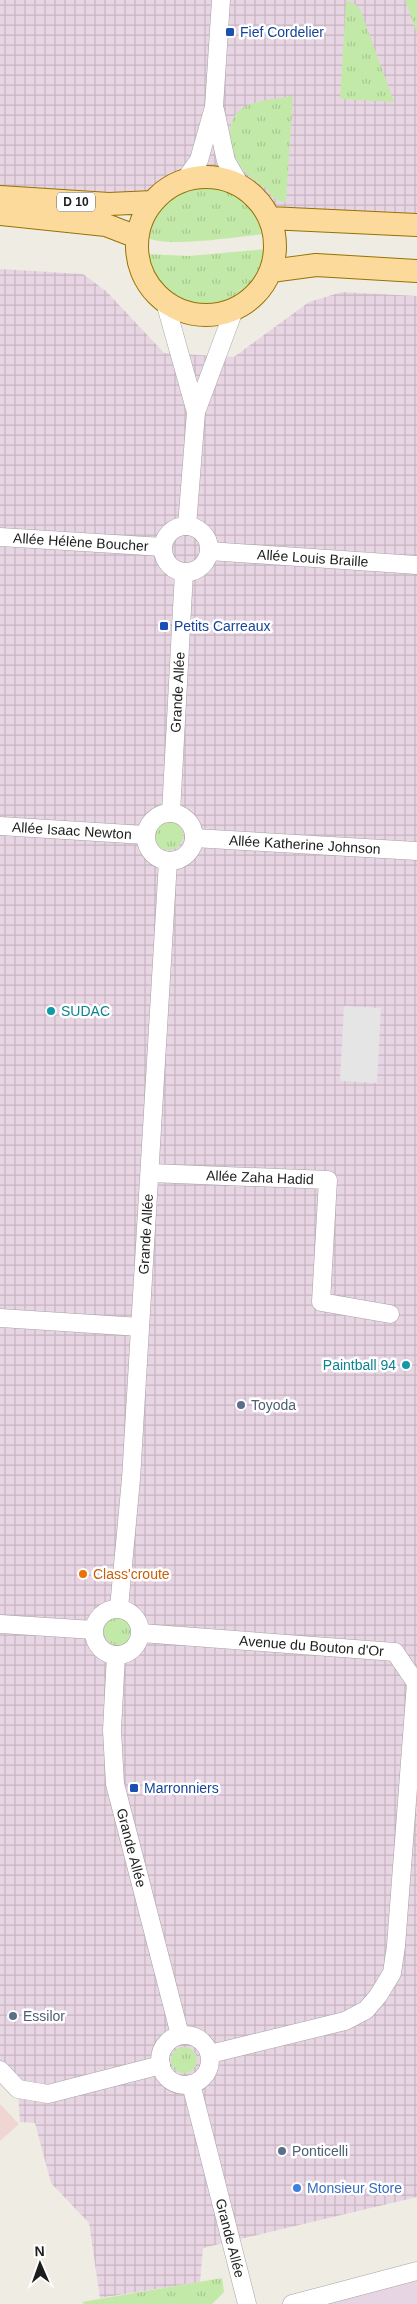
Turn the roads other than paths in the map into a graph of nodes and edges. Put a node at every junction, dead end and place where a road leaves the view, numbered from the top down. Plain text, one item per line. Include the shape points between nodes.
1 (221, 0) edge
2 (214, 107) junction
3 (185, 180) junction
4 (240, 185) junction
5 (0, 197) edge
6 (153, 202) junction
7 (0, 214) edge
8 (269, 218) junction
9 (417, 225) edge
10 (137, 238) junction
11 (271, 271) junction
12 (417, 271) edge
13 (165, 302) junction
14 (234, 310) junction
15 (196, 412) junction
16 (187, 526) junction
17 (0, 537) edge
18 (163, 548) junction
19 (209, 550) junction
20 (417, 565) edge
21 (184, 572) junction
22 (171, 813) junction
23 (0, 826) edge
24 (145, 835) junction
25 (194, 838) junction
26 (417, 851) edge
27 (168, 861) junction
28 (150, 1173) junction
29 (390, 1314) dead end
30 (0, 1318) edge
31 (140, 1327) junction
32 (119, 1608) junction
33 (0, 1624) edge
34 (94, 1630) junction
35 (141, 1633) junction
36 (116, 1655) junction
37 (180, 2036) junction
38 (210, 2054) junction
39 (161, 2065) junction
40 (0, 2070) edge
41 (191, 2084) junction
42 (417, 2271) edge
43 (247, 2304) edge
44 (292, 2304) edge

1 - 2 street
2 - 3 street via 200,160
2 - 4 street via 226,160
3 - 4 main road via 204,177
3 - 6 main road
4 - 8 main road via 260,202
5 - 6 main road, D 10 via 109,204
6 - 10 main road via 143,217
7 - 10 main road, D 10 via 106,225
8 - 9 main road
8 - 11 main road via 276,241
10 - 13 main road via 138,265 146,282
11 - 12 main road via 316,265
11 - 14 main road via 262,289
13 - 14 main road via 189,314 211,316
13 - 15 street
14 - 15 street
15 - 16 street
16 - 18 street via 171,532
16 - 19 street via 203,534
17 - 18 street, Allée Hélène Boucher
18 - 21 street via 169,564
19 - 20 street, Allée Louis Braille
19 - 21 street via 201,566
21 - 22 street, Grande Allée
22 - 24 street via 153,818
22 - 25 street via 188,821
23 - 24 street, Allée Isaac Newton
24 - 27 street via 152,853
25 - 26 street, Allée Katherine Johnson
25 - 27 street via 186,855
27 - 28 street, Grande Allée
28 - 29 street, Allée Zaha Hadid via 328,1180 321,1302
28 - 31 street, Grande Allée
30 - 31 street
31 - 32 street, Grande Allée
32 - 34 street via 102,1614
32 - 35 street via 135,1616
33 - 34 street
34 - 36 street via 100,1648
35 - 36 street via 133,1649
35 - 38 street, Avenue du Bouton d'Or via 395,1652 416,1683 392,1973 366,2010 345,2021
36 - 37 street, Grande Allée via 112,1730 115,1784
37 - 38 street via 198,2038
37 - 39 street via 164,2046 160,2055
38 - 41 street via 206,2073
39 - 40 street via 48,2094 18,2089
39 - 41 street via 172,2081
41 - 43 street, Grande Allée
42 - 44 street

